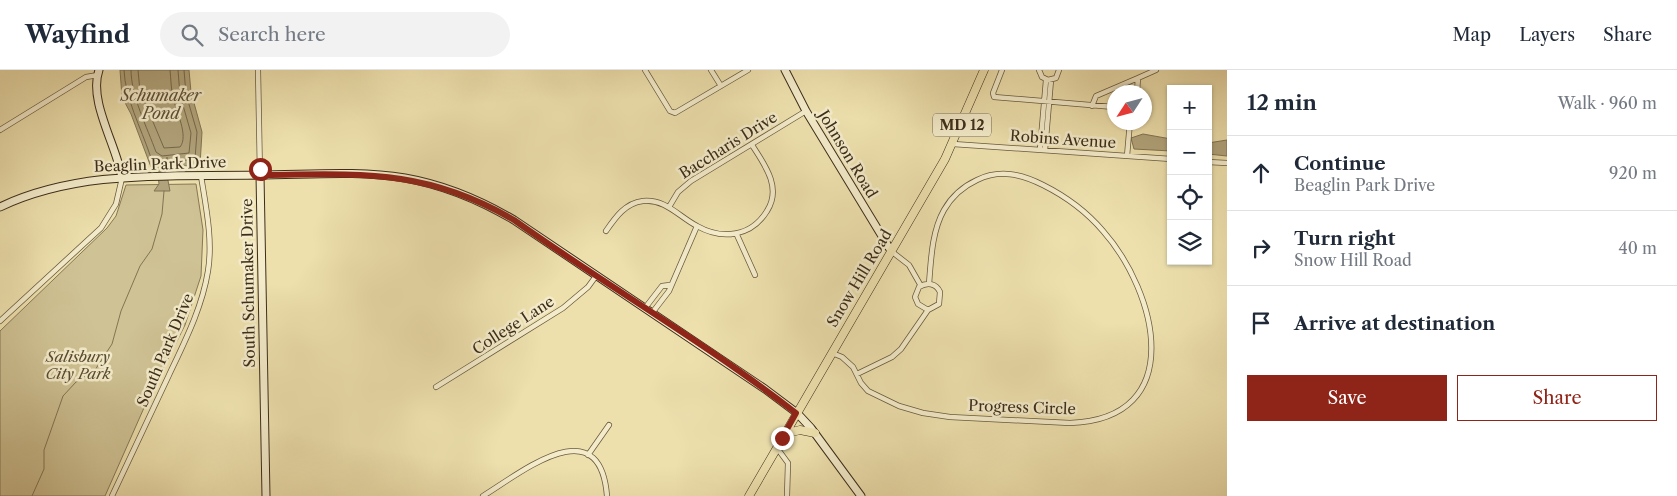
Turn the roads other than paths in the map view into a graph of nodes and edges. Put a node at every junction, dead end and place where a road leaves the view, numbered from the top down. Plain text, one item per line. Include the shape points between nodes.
1 (258, 70) edge
2 (645, 70) edge
3 (711, 70) edge
4 (748, 70) edge
5 (784, 70) edge
6 (984, 70) edge
7 (1002, 70) edge
8 (1039, 70) edge
9 (1059, 70) edge
10 (1156, 70) edge
11 (98, 73) edge
12 (1138, 78) junction
13 (1048, 80) junction
14 (1138, 85) edge
15 (721, 86) junction
16 (1046, 102) junction
17 (1092, 106) junction
18 (1107, 107) edge
19 (806, 111) junction
20 (0, 130) edge
21 (1129, 130) edge
22 (953, 144) junction
23 (752, 145) junction
24 (1043, 150) junction
25 (1127, 156) junction
26 (1167, 159) edge
27 (1212, 162) edge
28 (1227, 163) edge
29 (260, 175) junction
30 (201, 176) junction
31 (122, 178) junction
32 (0, 206) edge
33 (669, 207) junction
34 (697, 226) junction
35 (606, 231) dead end
36 (737, 235) junction
37 (891, 252) junction
38 (596, 276) junction
39 (755, 276) dead end
40 (929, 284) junction
41 (670, 285) junction
42 (921, 286) junction
43 (645, 308) junction
44 (928, 310) junction
45 (652, 313) junction
46 (0, 321) edge
47 (832, 353) junction
48 (857, 374) junction
49 (436, 387) dead end
50 (796, 413) junction
51 (609, 425) dead end
52 (815, 433) junction
53 (784, 434) junction
54 (777, 448) junction
55 (588, 455) junction
56 (112, 496) edge
57 (266, 496) edge
58 (483, 496) edge
59 (607, 496) edge
60 (749, 496) edge
61 (787, 496) edge
62 (861, 496) edge

1 - 29 street, South Schumaker Drive
2 - 15 street via 672,112 678,112
3 - 15 street
4 - 15 street
5 - 19 main road, Johnson Road
6 - 22 main road, Snow Hill Road / MD 12
7 - 16 street via 994,97
8 - 13 street
9 - 13 street via 1056,78
10 - 12 street
11 - 20 street via 86,77
11 - 31 main road via 100,105
12 - 14 street
12 - 17 street via 1096,96
13 - 16 street
16 - 17 street
16 - 24 street
17 - 18 street
19 - 23 street, Baccharis Drive
19 - 37 main road, Johnson Road
21 - 25 street
22 - 24 street, Robins Avenue
22 - 37 main road, Snow Hill Road / MD 12
23 - 33 street, Baccharis Drive via 691,181 678,192
23 - 36 street via 772,182 772,201 758,223
24 - 25 street, Robins Avenue
25 - 26 street, Robins Avenue
27 - 28 street
29 - 30 main road, Beaglin Park Drive
29 - 38 main road, Beaglin Park Drive via 376,175 442,187 498,210
29 - 57 main road, South Schumaker Drive
30 - 31 main road, Beaglin Park Drive
30 - 56 street, South Park Drive via 209,254 200,303 190,331
31 - 32 main road, Beaglin Park Drive via 61,185
31 - 46 street via 113,209 101,228
33 - 34 street
33 - 35 street via 641,201 618,213
34 - 36 street via 713,233
34 - 41 street
36 - 39 street
37 - 42 street via 909,265
37 - 47 main road, Snow Hill Road / MD 12
38 - 43 main road, Beaglin Park Drive
38 - 49 street, College Lane via 563,308
40 - 42 street
40 - 44 street via 936,286 941,296 939,304
40 - 48 street, Progress Circle via 940,219 959,191 980,178 997,174 1009,173 1035,181 1081,208 1107,236 1129,269 1144,305 1150,331 1149,374 1133,399 1115,412 1070,423 923,413 868,391
41 - 43 street via 662,286
41 - 45 street
42 - 44 street via 916,293 916,301
43 - 45 main road, Beaglin Park Drive
44 - 48 street via 901,349 892,357
45 - 50 main road, Beaglin Park Drive via 765,388
47 - 48 street, Progress Circle via 847,361
47 - 50 main road, Snow Hill Road / MD 12
50 - 52 main road, Beaglin Park Drive
50 - 53 main road, Snow Hill Road / MD 12
51 - 55 street
52 - 53 main road via 800,430
52 - 62 main road, Beaglin Park Drive
53 - 54 main road, Snow Hill Road / MD 12
54 - 60 main road, Snow Hill Road / MD 12
54 - 61 street via 788,463
55 - 58 street via 572,451 556,453
55 - 59 street via 602,467

